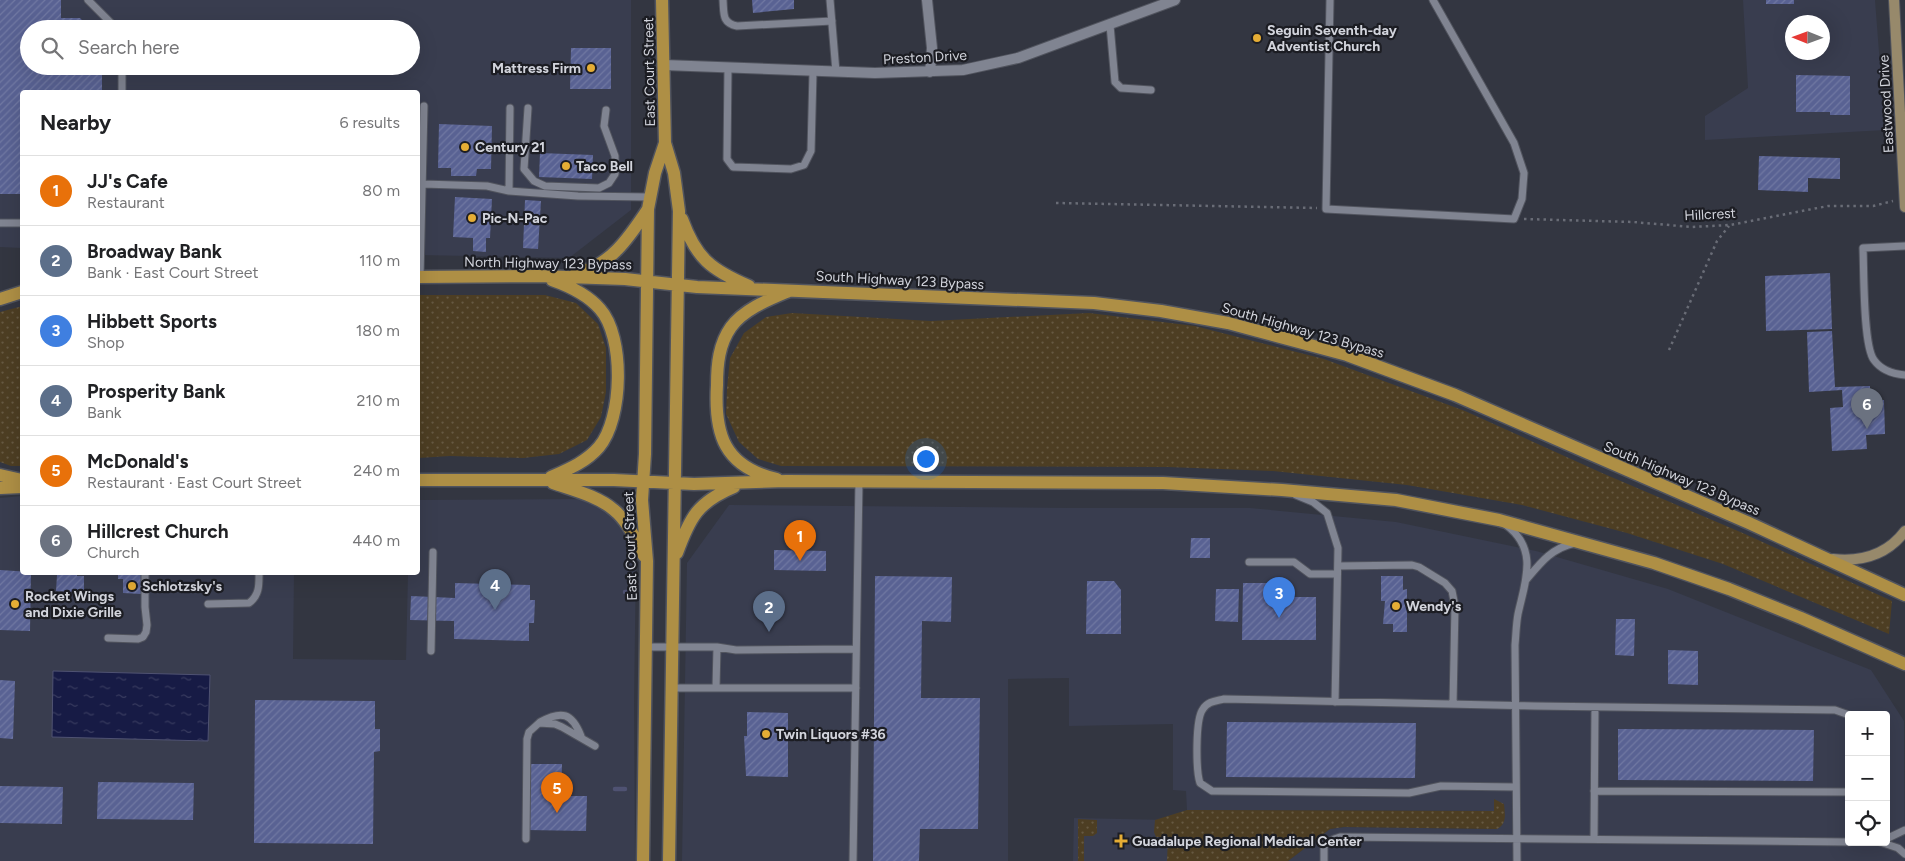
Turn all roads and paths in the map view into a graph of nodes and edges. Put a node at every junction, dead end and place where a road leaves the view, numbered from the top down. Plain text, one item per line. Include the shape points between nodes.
1 (88, 0) edge
2 (662, 0) edge
3 (722, 0) edge
4 (830, 0) edge
5 (927, 0) edge
6 (1175, 0) edge
7 (1330, 0) edge
8 (1433, 0) edge
9 (1894, 0) edge
10 (108, 20) edge
11 (832, 21) junction
12 (1110, 25) junction
13 (664, 65) junction
14 (728, 68) junction
15 (813, 72) junction
16 (836, 72) junction
17 (930, 72) junction
18 (122, 75) edge
19 (122, 90) edge
20 (1151, 90) dead end
21 (424, 106) dead end
22 (510, 108) dead end
23 (528, 108) dead end
24 (606, 110) dead end
25 (665, 143) junction
26 (423, 184) junction
27 (510, 191) junction
28 (1904, 199) edge
29 (649, 203) junction
30 (1056, 203) dead end
31 (1905, 207) edge
32 (1326, 208) junction
33 (679, 210) junction
34 (1514, 219) junction
35 (0, 223) edge
36 (20, 223) edge
37 (1730, 225) junction
38 (420, 237) edge
39 (1905, 246) edge
40 (538, 276) junction
41 (556, 276) junction
42 (420, 278) edge
43 (647, 281) junction
44 (678, 285) junction
45 (20, 288) edge
46 (0, 289) edge
47 (756, 289) junction
48 (794, 290) junction
49 (20, 293) edge
50 (0, 299) edge
51 (1670, 350) dead end
52 (1905, 375) edge
53 (0, 476) edge
54 (544, 479) junction
55 (20, 480) edge
56 (420, 480) edge
57 (643, 481) junction
58 (786, 482) junction
59 (859, 482) junction
60 (675, 483) junction
61 (741, 484) junction
62 (20, 487) edge
63 (0, 488) edge
64 (1282, 490) junction
65 (1499, 520) junction
66 (1905, 531) edge
67 (1581, 542) junction
68 (433, 552) dead end
69 (1828, 559) junction
70 (647, 561) junction
71 (1249, 562) dead end
72 (673, 563) junction
73 (1338, 563) junction
74 (1337, 574) junction
75 (145, 575) edge
76 (259, 575) edge
77 (1527, 580) junction
78 (1905, 595) edge
79 (208, 604) dead end
80 (108, 638) dead end
81 (646, 646) junction
82 (672, 647) junction
83 (717, 647) junction
84 (856, 649) junction
85 (431, 651) dead end
86 (1905, 664) edge
87 (671, 688) junction
88 (716, 688) junction
89 (856, 688) junction
90 (1335, 702) junction
91 (1453, 704) junction
92 (1517, 706) junction
93 (1595, 707) junction
94 (1845, 712) edge
95 (539, 723) junction
96 (581, 736) junction
97 (595, 746) dead end
98 (1516, 787) junction
99 (1594, 790) junction
100 (1845, 792) edge
101 (1905, 830) edge
102 (1890, 837) edge
103 (1517, 838) junction
104 (526, 839) dead end
105 (1594, 839) junction
106 (1845, 842) edge
107 (1890, 845) edge
108 (1905, 854) edge
109 (643, 861) edge
110 (668, 861) edge
111 (853, 861) edge
112 (1324, 861) edge
113 (1517, 861) edge

1 - 10 lane
2 - 13 main road, East Court Street
3 - 11 lane via 725,19 730,25
4 - 11 lane
5 - 17 street via 932,48
6 - 12 street, Preston Drive
7 - 32 lane
8 - 34 lane via 1514,143 1524,173 1522,199
9 - 28 main road, Eastwood Drive
11 - 16 lane
12 - 17 street, Preston Drive via 1003,62
12 - 20 lane via 1115,82 1121,88
13 - 14 street, Preston Drive
13 - 25 main road, East Court Street
14 - 15 street, Preston Drive
14 - 15 lane via 727,159 733,167 791,169 804,165 812,151
15 - 16 street, Preston Drive
16 - 17 street, Preston Drive
18 - 19 lane
21 - 26 lane
22 - 27 lane
23 - 24 lane via 524,169 534,182 545,186 599,188 609,183 615,174 615,156 604,126
25 - 29 main road, East Court Street
25 - 33 main road, East Court Street via 674,173
26 - 27 lane via 487,186
26 - 38 lane
27 - 29 lane
28 - 31 main road, Eastwood Drive
28 - 37 path, Hillcrest via 1873,206 1819,207
29 - 41 main road via 632,232 601,263 584,271
29 - 43 main road, East Court Street
30 - 32 path
32 - 34 lane
33 - 44 main road, East Court Street
33 - 47 main road via 702,259
34 - 37 path, Hillcrest via 1692,227
35 - 36 lane
37 - 51 path via 1717,241
39 - 52 lane via 1863,248 1868,343 1874,360 1883,369
40 - 41 main road, North Highway 123 Bypass
40 - 42 main road, North Highway 123 Bypass
40 - 54 main road via 566,285 600,309 610,325 616,349 616,407 609,430 599,447 584,460
41 - 43 main road, North Highway 123 Bypass
43 - 44 main road, North Highway 123 Bypass
43 - 57 main road, East Court Street
44 - 47 main road, South Highway 123 Bypass
44 - 60 main road, East Court Street
45 - 46 main road
47 - 48 main road, South Highway 123 Bypass
48 - 58 main road via 775,297 732,326 724,340 717,372 718,430 725,445 750,470
48 - 69 main road, South Highway 123 Bypass via 1094,303 1161,310 1284,337 1347,355 1455,394
49 - 50 main road
53 - 55 main road
54 - 56 main road
54 - 57 main road
54 - 70 main road via 615,510
57 - 60 main road
57 - 70 main road, East Court Street
58 - 59 main road
58 - 61 main road
59 - 64 main road via 1163,483
59 - 84 lane
60 - 61 main road
60 - 72 main road, East Court Street
61 - 72 main road via 715,495 700,507 685,530
62 - 63 main road
64 - 65 main road via 1396,500
64 - 73 lane via 1314,502 1327,513 1338,548
65 - 67 main road
65 - 77 lane via 1519,538 1525,549
66 - 69 main road via 1888,548 1863,559
67 - 77 lane via 1551,552
67 - 86 main road via 1729,589
68 - 85 lane
69 - 78 main road, South Highway 123 Bypass
70 - 81 main road, East Court Street
71 - 74 lane via 1294,562 1310,574
72 - 82 main road, East Court Street
73 - 74 lane
73 - 91 lane via 1412,565 1436,576 1452,591 1455,606
74 - 90 lane
75 - 80 lane via 146,632 138,639
76 - 79 lane via 257,593 249,603
77 - 92 lane via 1516,628
81 - 82 lane
81 - 109 main road, East Court Street
82 - 83 lane
82 - 87 main road, East Court Street
83 - 84 lane via 736,650
83 - 88 lane
84 - 89 lane
87 - 88 lane
87 - 110 main road, East Court Street
88 - 89 lane
89 - 111 lane
90 - 91 lane
90 - 98 lane via 1211,701 1202,709 1199,720 1197,773 1200,783 1212,791 1243,792 1409,793 1440,786
91 - 92 lane
92 - 93 lane
92 - 98 lane
93 - 94 lane
93 - 99 lane
95 - 96 lane via 554,724
95 - 96 lane via 552,716 567,716 576,723
95 - 104 lane via 529,732 528,739
96 - 97 lane
98 - 103 lane
99 - 100 lane
99 - 105 lane
101 - 102 lane
103 - 105 lane
103 - 112 lane via 1340,837 1324,846
103 - 113 lane
105 - 106 lane
107 - 108 lane

